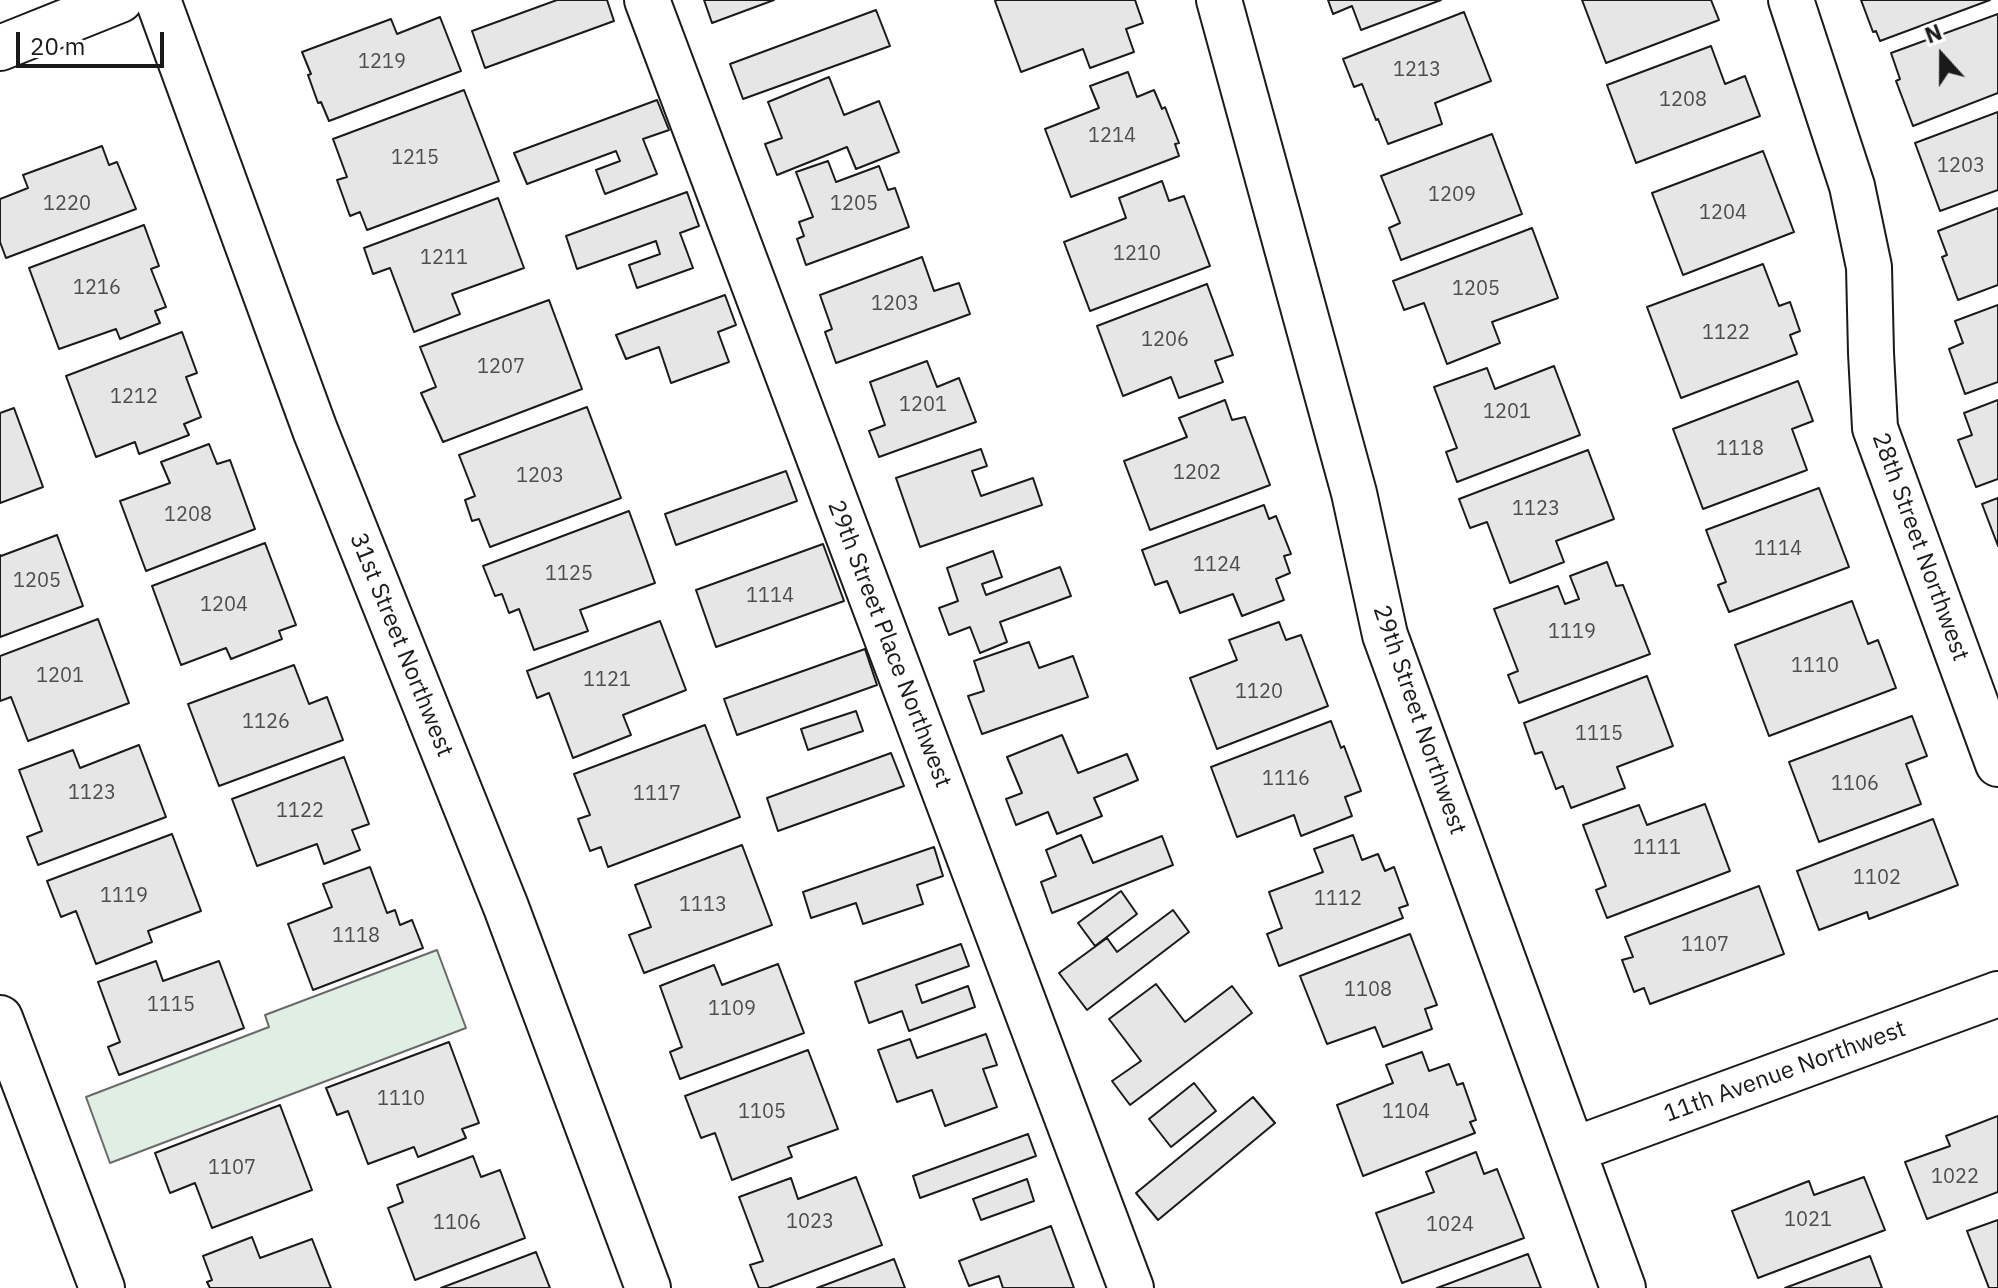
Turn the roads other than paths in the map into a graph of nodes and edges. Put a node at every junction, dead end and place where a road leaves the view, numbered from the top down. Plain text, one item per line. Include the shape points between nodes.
1 (120, 0) edge
2 (158, 0) edge
3 (647, 0) edge
4 (1219, 0) edge
5 (1791, 0) edge
6 (0, 48) edge
7 (1998, 764) edge
8 (1998, 994) edge
9 (0, 1018) edge
10 (1573, 1150) junction
11 (102, 1288) edge
12 (648, 1288) edge
13 (1131, 1288) edge
14 (1623, 1288) edge

1 - 6 street
2 - 12 street, 31st Street Northwest via 315,430 506,907
3 - 13 street, 29th Street Place Northwest
4 - 10 street, 29th Street Northwest via 1354,493 1385,635
5 - 7 street, 28th Street Northwest via 1852,186 1869,267 1875,428
8 - 10 street, 11th Avenue Northwest
9 - 11 street
10 - 14 street, 29th Street Northwest

